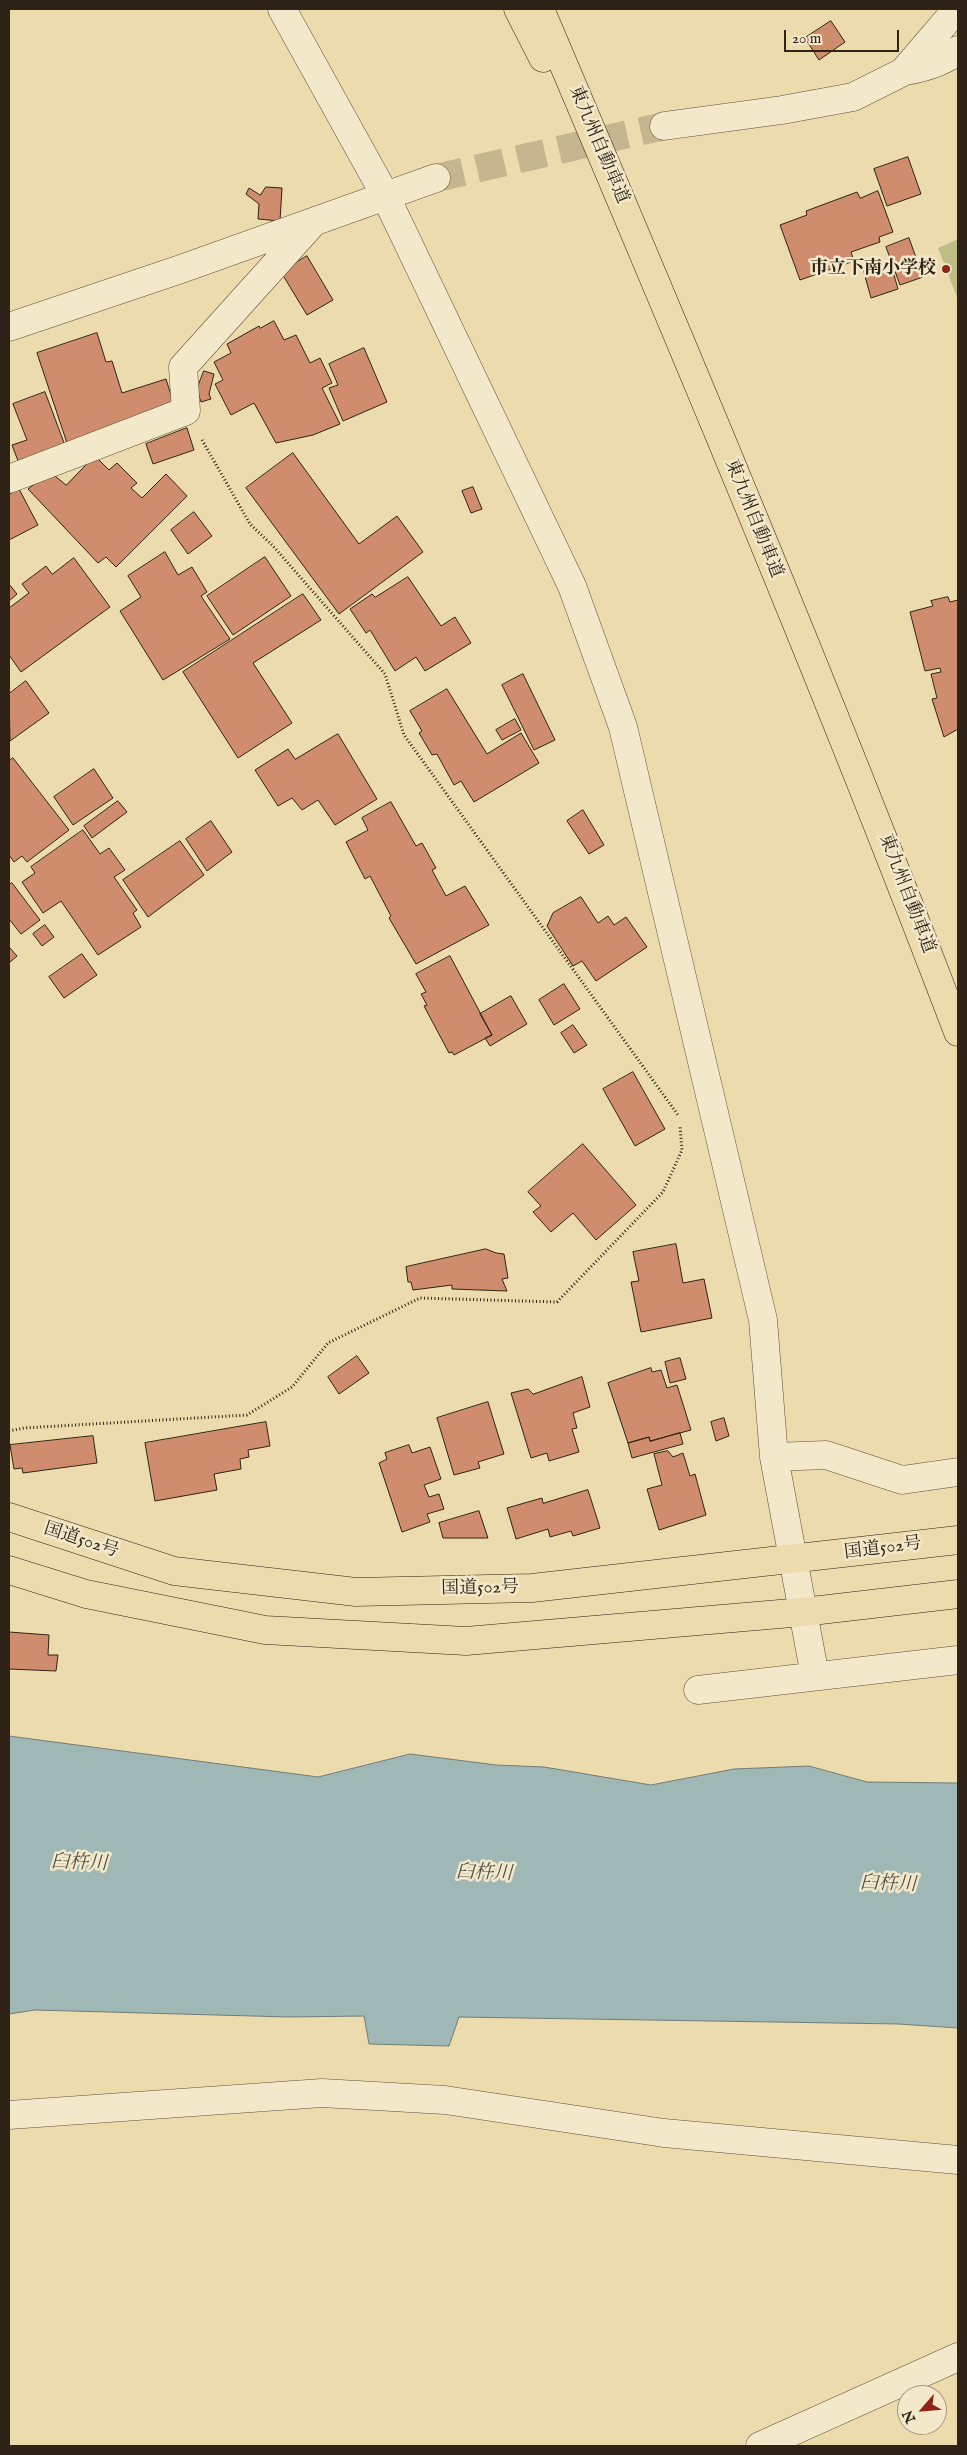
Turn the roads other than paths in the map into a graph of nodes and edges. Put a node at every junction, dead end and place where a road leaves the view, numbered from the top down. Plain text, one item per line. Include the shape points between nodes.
1 (282, 9) edge
2 (518, 9) edge
3 (540, 9) edge
4 (957, 9) edge
5 (958, 50) edge
6 (904, 72) junction
7 (664, 126) tunnel mouth
8 (436, 178) tunnel mouth
9 (385, 195) junction
10 (313, 223) junction
11 (652, 273) junction
12 (9, 327) edge
13 (9, 479) edge
14 (958, 1032) edge
15 (774, 1457) junction
16 (958, 1472) edge
17 (9, 1517) edge
18 (958, 1540) edge
19 (793, 1560) junction
20 (9, 1570) edge
21 (958, 1594) edge
22 (803, 1612) junction
23 (958, 1660) edge
24 (815, 1676) junction
25 (698, 1690) dead end
26 (9, 2116) edge
27 (958, 2160) edge
28 (958, 2357) edge
29 (760, 2446) edge

1 - 9 street
2 - 11 highway
3 - 11 highway, 東九州自動車道
4 - 6 street
5 - 6 street via 934,63
6 - 7 street via 853,97
8 - 9 street
9 - 10 street
9 - 15 street via 572,586 622,727 763,1320
10 - 12 street
10 - 13 street via 183,367 186,411
11 - 14 highway, 東九州自動車道 via 872,806
15 - 16 street via 826,1455 902,1480
15 - 19 street
17 - 19 highway, 国道502号 via 174,1571 356,1592 532,1588
18 - 19 highway, 国道502号
19 - 22 street
20 - 22 highway via 86,1594 266,1630 447,1640
21 - 22 highway
22 - 24 street
23 - 24 street
24 - 25 street
26 - 27 street via 322,2093 445,2100 664,2133
28 - 29 street

